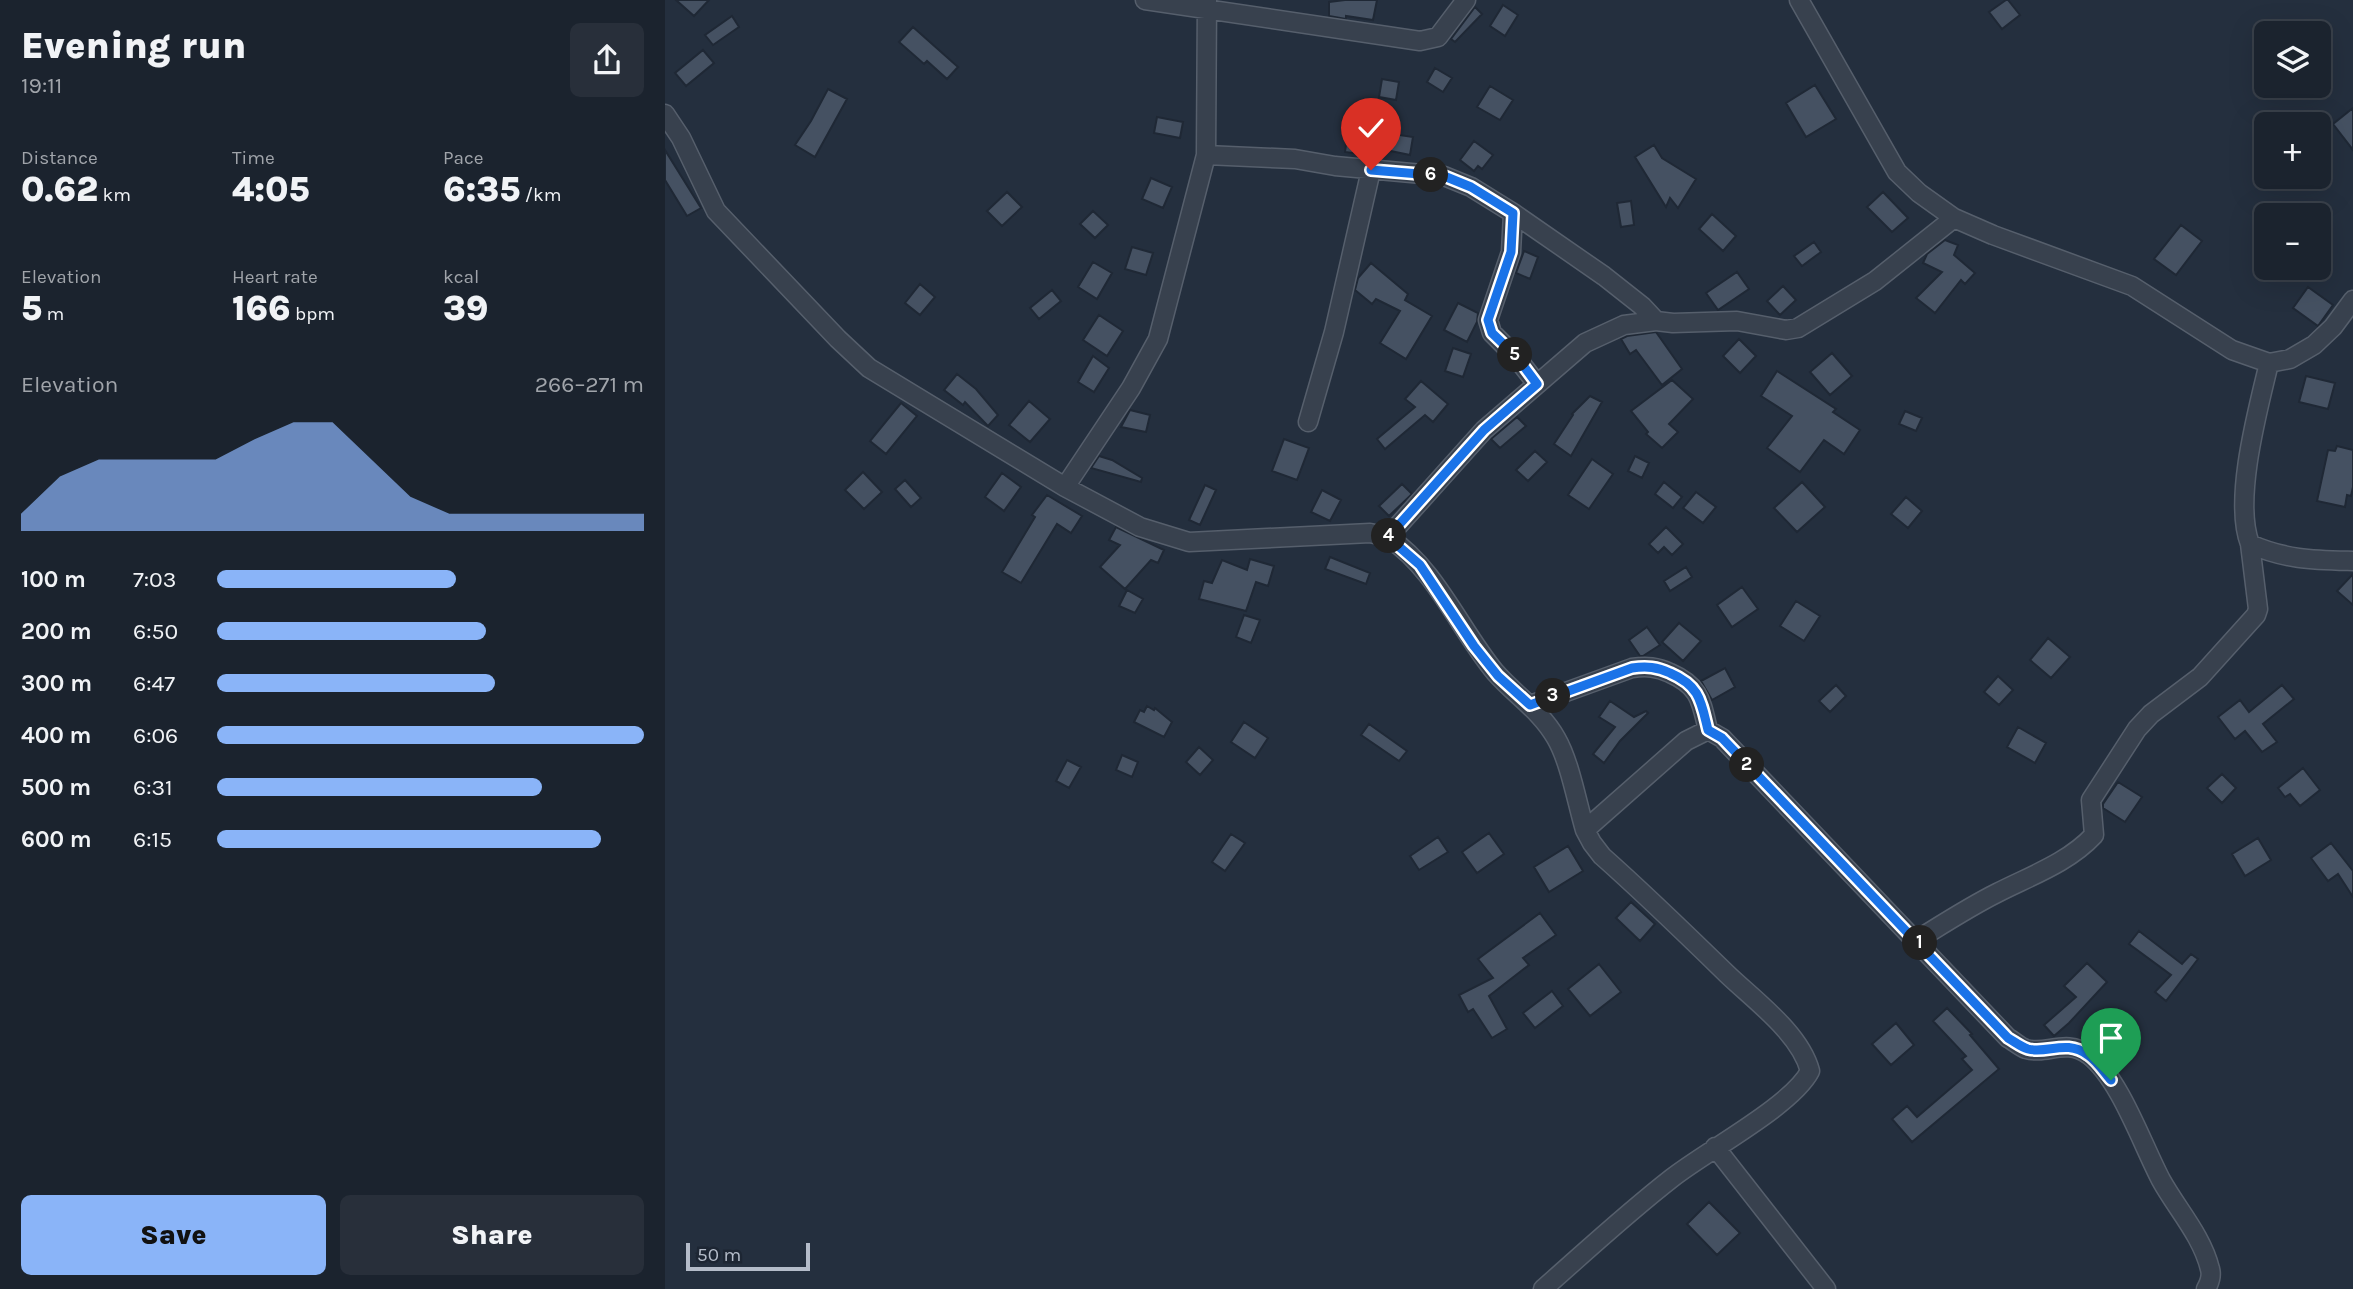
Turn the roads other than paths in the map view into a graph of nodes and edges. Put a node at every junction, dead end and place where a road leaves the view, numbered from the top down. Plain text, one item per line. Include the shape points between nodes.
1 (1145, 0) edge
2 (1466, 0) edge
3 (1799, 0) edge
4 (1207, 4) edge
5 (665, 114) edge
6 (1206, 155) junction
7 (1371, 170) junction
8 (1513, 213) junction
9 (1954, 218) junction
10 (2353, 300) edge
11 (1656, 321) junction
12 (2269, 363) junction
13 (1537, 384) junction
14 (1308, 422) dead end
15 (1065, 487) junction
16 (1388, 537) junction
17 (2250, 544) junction
18 (2353, 561) edge
19 (1530, 705) junction
20 (1708, 730) junction
21 (1585, 830) junction
22 (1917, 940) junction
23 (1715, 1147) junction
24 (1542, 1289) edge
25 (1826, 1289) edge
26 (2206, 1289) edge

1 - 4 street
2 - 4 street via 1438,37 1420,41
3 - 9 street via 1897,172
4 - 6 street
5 - 15 street via 716,211 869,368
6 - 7 street via 1296,159
6 - 15 street via 1158,339
7 - 8 street via 1444,176
7 - 14 street via 1335,332
8 - 11 street via 1604,276
8 - 13 street via 1511,252 1489,328
9 - 11 street via 1875,281 1798,328 1737,321
9 - 12 street via 2132,286 2232,350
10 - 12 street via 2314,345 2290,359
11 - 13 street via 1624,325 1585,343
12 - 17 street via 2253,429 2243,514
13 - 16 street via 1484,430
15 - 16 street via 1140,527 1189,542 1325,533
16 - 19 street via 1420,565 1474,646
17 - 18 street via 2298,559
17 - 22 street via 2256,615 2200,677 2137,729 2091,800 2094,835 2052,866
19 - 20 street via 1649,666 1686,680 1703,708
19 - 21 street via 1562,749
20 - 21 street via 1686,741
20 - 22 street via 1722,738
21 - 23 street via 1602,856 1675,921 1787,1032 1807,1059 1810,1071 1805,1081
22 - 26 street via 2008,1038 2024,1049 2072,1047 2088,1055 2111,1080 2162,1181 2195,1233 2209,1266
23 - 24 street
23 - 25 street

